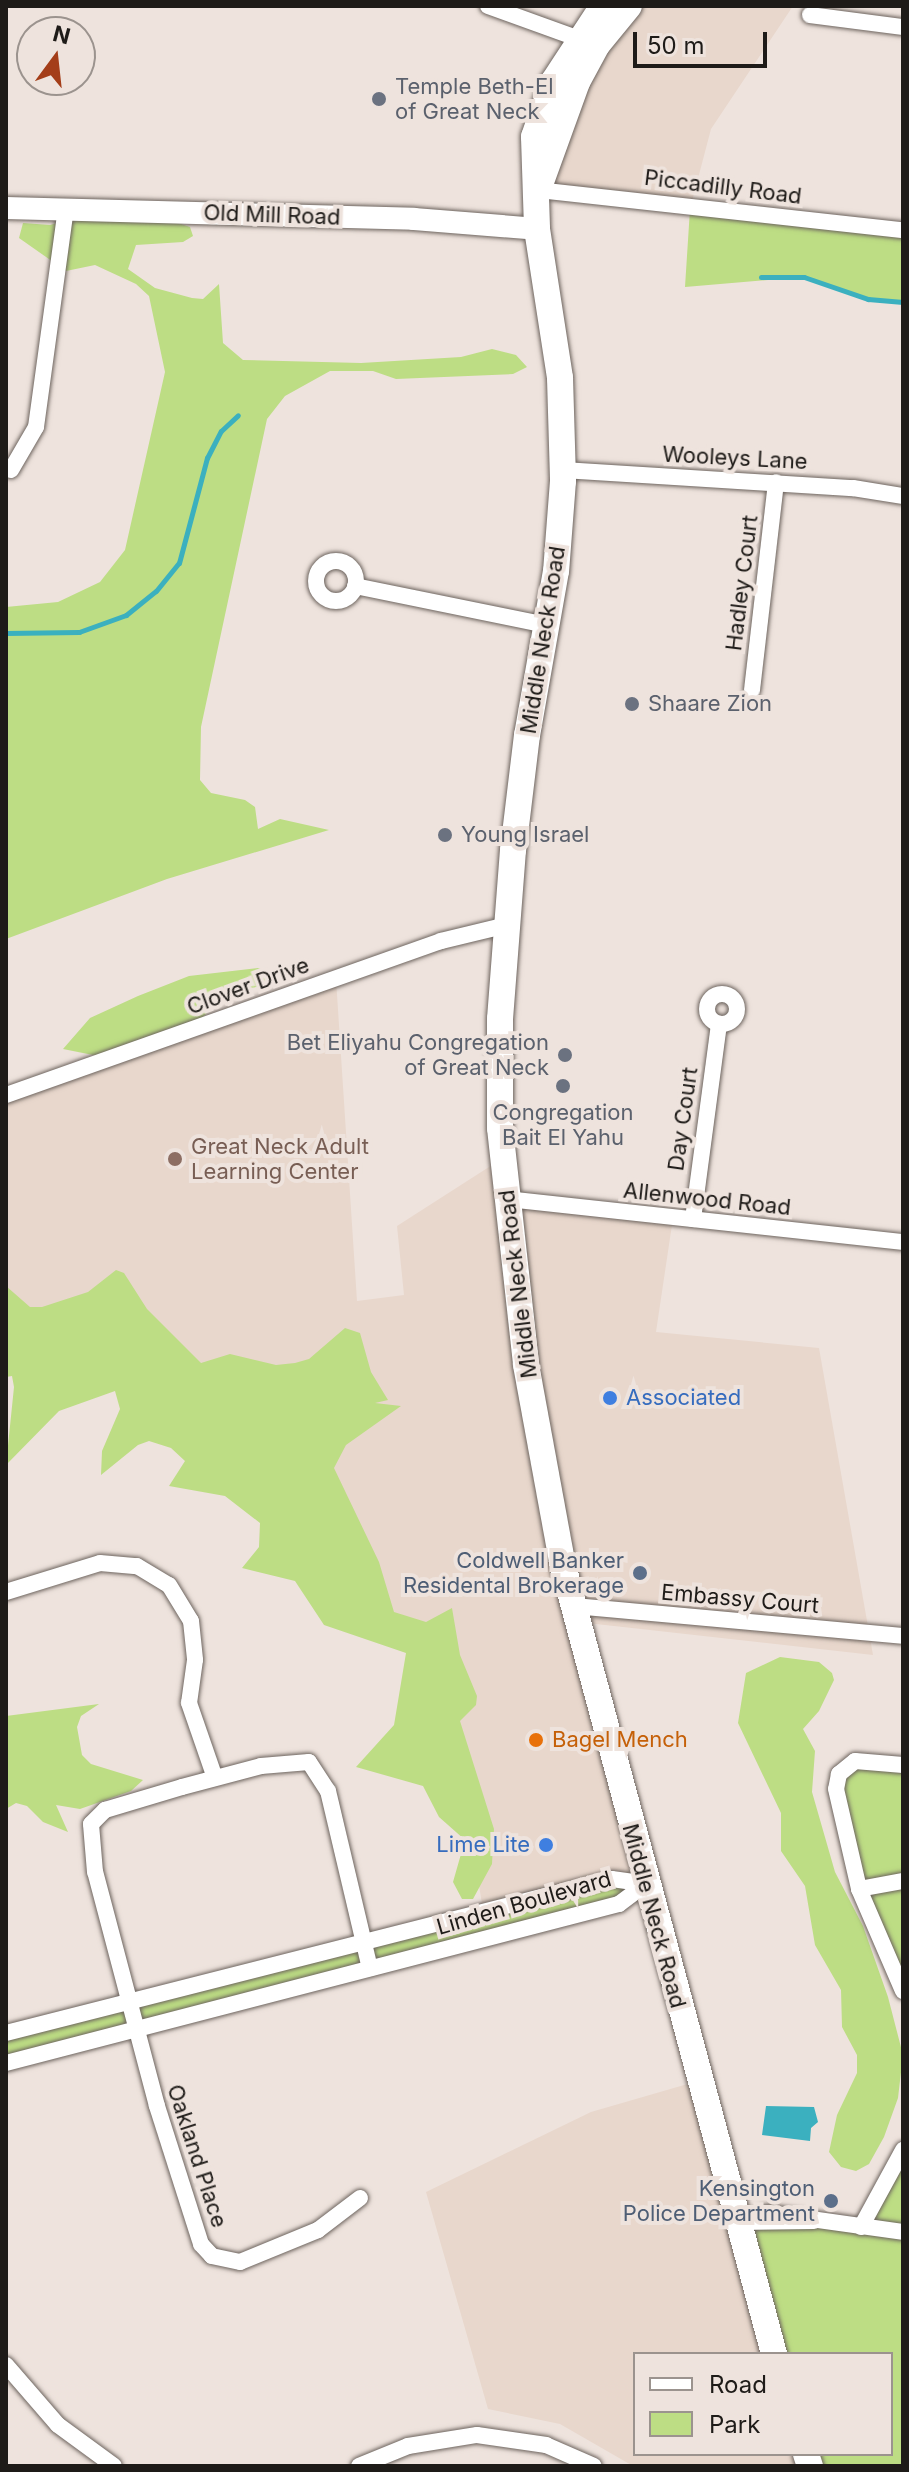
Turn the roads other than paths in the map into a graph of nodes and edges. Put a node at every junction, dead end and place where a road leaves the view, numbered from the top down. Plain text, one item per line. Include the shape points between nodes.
1 (488, 6) edge
2 (603, 6) edge
3 (629, 6) edge
4 (810, 15) dead end
5 (903, 27) edge
6 (587, 42) junction
7 (538, 190) junction
8 (6, 208) edge
9 (66, 209) junction
10 (537, 229) junction
11 (903, 230) edge
12 (11, 470) dead end
13 (563, 470) junction
14 (776, 482) junction
15 (903, 496) edge
16 (355, 586) dead end
17 (547, 625) junction
18 (752, 690) dead end
19 (507, 925) junction
20 (719, 1024) dead end
21 (6, 1095) edge
22 (507, 1199) junction
23 (693, 1219) junction
24 (903, 1242) edge
25 (6, 1592) edge
26 (574, 1606) junction
27 (903, 1636) edge
28 (903, 1765) edge
29 (215, 1778) junction
30 (903, 1881) edge
31 (590, 1884) junction
32 (646, 1884) junction
33 (859, 1889) junction
34 (597, 1910) junction
35 (363, 1938) junction
36 (370, 1968) junction
37 (901, 1971) edge
38 (903, 1991) edge
39 (128, 1999) junction
40 (136, 2027) junction
41 (6, 2033) edge
42 (6, 2063) edge
43 (903, 2150) edge
44 (360, 2198) dead end
45 (736, 2222) junction
46 (861, 2227) junction
47 (903, 2232) edge
48 (773, 2352) edge
49 (6, 2365) edge
50 (89, 2451) junction
51 (387, 2461) edge
52 (79, 2466) edge
53 (114, 2466) edge
54 (359, 2466) edge
55 (594, 2466) edge

1 - 6 street
2 - 6 main road, Middle Neck Road
3 - 6 main road, Middle Neck Road
4 - 5 street
6 - 7 main road, Middle Neck Road
7 - 10 main road, Middle Neck Road
7 - 11 street, Piccadilly Road
8 - 9 street, Old Mill Road
9 - 10 street, Old Mill Road via 414,219
9 - 12 street via 36,427
10 - 13 main road, Middle Neck Road via 560,378
13 - 14 street, Wooleys Lane
13 - 17 main road, Middle Neck Road
14 - 15 street, Wooleys Lane
14 - 18 street, Hadley Court
16 - 17 street
17 - 19 main road, Middle Neck Road via 527,735
19 - 21 street, Clover Drive via 441,941
19 - 22 main road, Middle Neck Road via 498,1089
20 - 23 street, Day Court
22 - 23 street, Allenwood Road
22 - 26 main road, Middle Neck Road via 526,1365
23 - 24 street, Allenwood Road
25 - 29 street via 100,1563 137,1566 169,1585 191,1621 195,1660 189,1703
26 - 27 street, Embassy Court
26 - 32 main road, Middle Neck Road
28 - 33 street via 855,1761 839,1774 836,1789
29 - 35 street, Oakland Place via 303,1761 320,1772
29 - 39 street, Oakland Place via 105,1810 91,1824 95,1872
30 - 33 street
31 - 32 street, Linden Boulevard via 612,1879
31 - 34 street
31 - 35 street, Linden Boulevard
32 - 34 street, Linden Boulevard via 619,1904
32 - 45 main road, Middle Neck Road
33 - 37 street
34 - 36 street, Linden Boulevard
35 - 36 street, Oakland Place
35 - 39 street, Linden Boulevard
36 - 40 street, Linden Boulevard
37 - 38 street
39 - 40 street, Oakland Place
39 - 41 street, Linden Boulevard
40 - 42 street, Linden Boulevard
40 - 44 street, Oakland Place via 189,2210 201,2244 212,2256 240,2262 318,2230
43 - 46 street
45 - 46 street via 768,2213
45 - 48 main road, Middle Neck Road
46 - 47 street
49 - 50 street via 42,2410
50 - 52 street
50 - 53 street
51 - 54 street
51 - 55 street via 477,2435 546,2445

